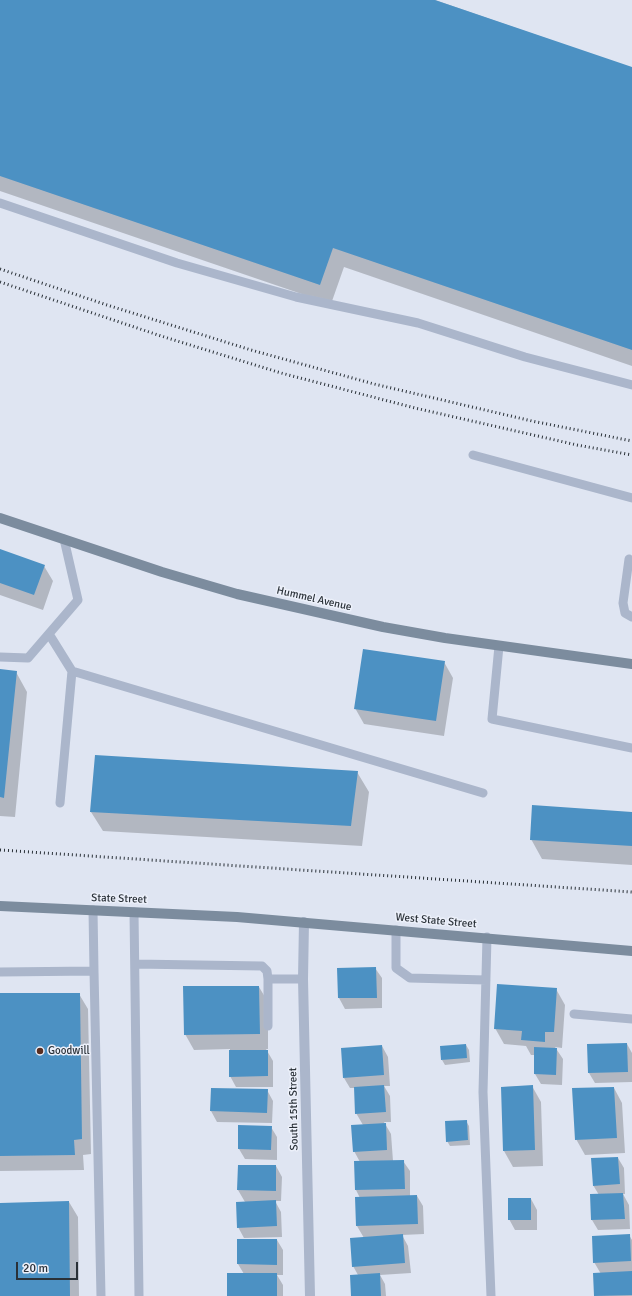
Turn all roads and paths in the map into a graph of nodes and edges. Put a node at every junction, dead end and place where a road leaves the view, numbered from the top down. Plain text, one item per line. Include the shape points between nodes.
1 (0, 203) edge
2 (632, 385) edge
3 (473, 454) dead end
4 (632, 498) edge
5 (0, 518) edge
6 (64, 540) junction
7 (629, 559) dead end
8 (632, 617) edge
9 (50, 634) junction
10 (499, 646) junction
11 (0, 657) edge
12 (632, 664) edge
13 (72, 671) junction
14 (632, 748) edge
15 (483, 794) dead end
16 (60, 803) dead end
17 (0, 906) edge
18 (93, 910) junction
19 (134, 912) junction
20 (237, 917) joint
21 (304, 922) junction
22 (396, 930) junction
23 (487, 937) junction
24 (632, 951) edge
25 (135, 964) junction
26 (94, 971) junction
27 (0, 972) edge
28 (268, 979) junction
29 (303, 979) junction
30 (486, 980) junction
31 (574, 1014) dead end
32 (632, 1019) edge
33 (268, 1026) dead end
34 (101, 1296) edge
35 (139, 1296) edge
36 (310, 1296) edge
37 (491, 1296) edge

1 - 2 lane via 184,265 296,297 418,323 525,357
3 - 4 lane
5 - 6 main road, Hummel Avenue
6 - 9 lane via 78,600
6 - 10 main road, Hummel Avenue via 237,594 383,627
7 - 8 lane via 623,603 625,613
9 - 11 lane via 28,658
9 - 13 lane
10 - 12 main road, Hummel Avenue
10 - 14 lane via 492,719
13 - 15 lane
13 - 16 lane
17 - 18 main road, State Street
18 - 19 main road, State Street
18 - 26 lane
19 - 20 main road, State Street
19 - 25 lane
20 - 21 main road, West State Street
21 - 22 main road, West State Street
21 - 29 street, South 15th Street
22 - 23 main road, West State Street
22 - 30 lane via 396,968 410,978
23 - 24 main road, West State Street
23 - 30 lane
25 - 28 lane via 262,966 267,971
25 - 35 lane
26 - 27 lane
26 - 34 lane
28 - 29 lane
28 - 33 lane
29 - 36 street, South 15th Street
30 - 37 lane via 483,1092
31 - 32 lane

